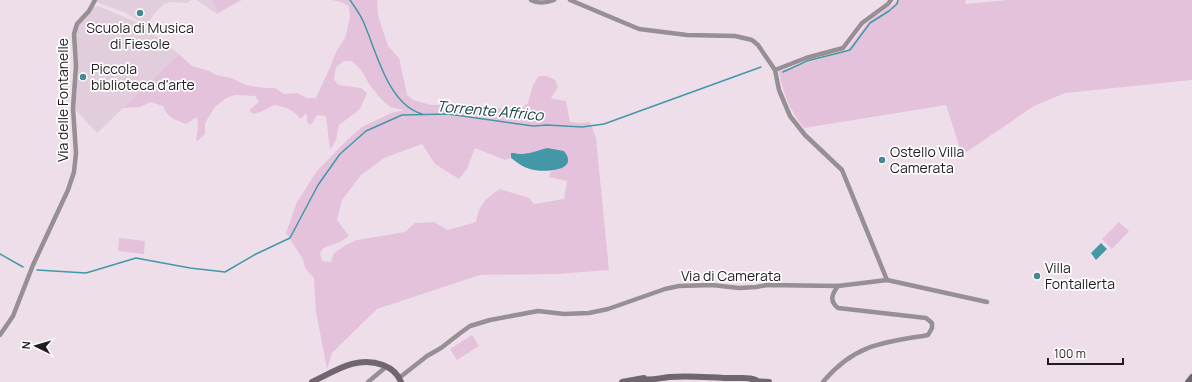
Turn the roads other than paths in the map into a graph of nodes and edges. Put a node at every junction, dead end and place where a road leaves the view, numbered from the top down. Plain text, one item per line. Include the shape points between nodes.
1 (95, 0) edge
2 (531, 0) edge
3 (554, 0) edge
4 (570, 0) edge
5 (891, 0) edge
6 (775, 70) junction
7 (887, 280) junction
8 (838, 286) junction
9 (987, 302) dead end
10 (0, 335) edge
11 (386, 366) junction
12 (400, 380) edge
13 (824, 381) edge
14 (312, 382) edge
15 (368, 382) edge
16 (622, 382) edge
17 (769, 382) edge

1 - 10 street, Via delle Fontanelle via 90,11 77,24 74,34 74,172 13,316
2 - 3 street via 540,3
4 - 6 street via 649,31 744,37 758,45
5 - 6 street via 862,23 843,48
6 - 7 street via 781,95 790,116 805,135 842,170
7 - 8 street, Via di Camerata
7 - 9 street, Via di Camerata
8 - 12 street, Via di Camerata via 679,286 589,313 538,311 490,320 470,326 427,356
8 - 13 street via 832,299 838,308 926,318 932,323 932,328 928,335 882,342 857,353 846,359
11 - 12 main road
11 - 14 main road via 376,362 357,362
11 - 15 street
16 - 17 main road via 656,376 707,376

